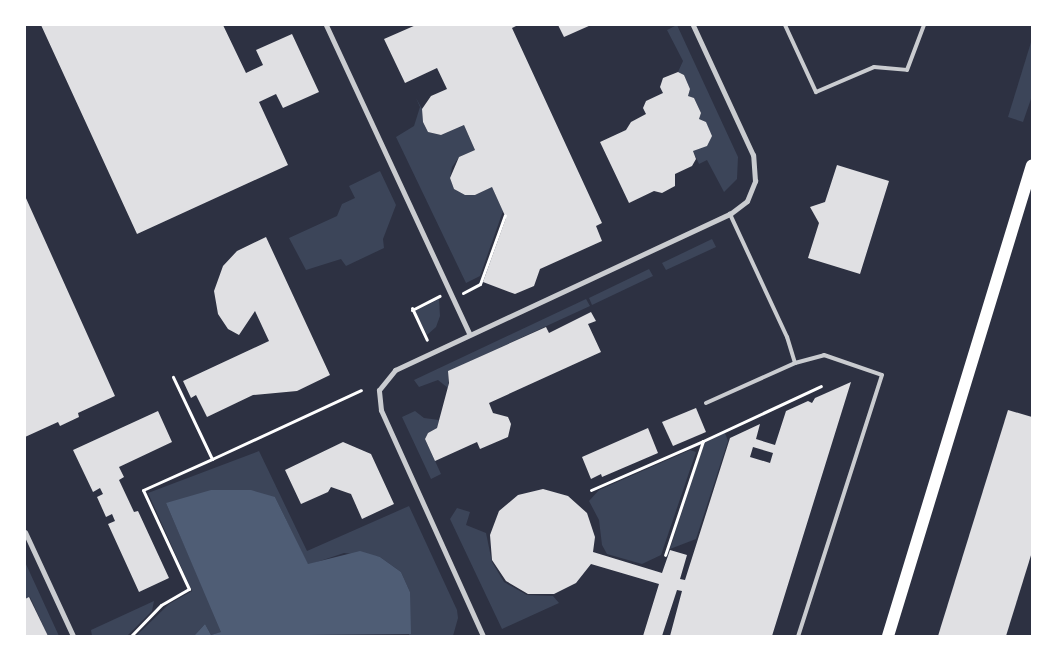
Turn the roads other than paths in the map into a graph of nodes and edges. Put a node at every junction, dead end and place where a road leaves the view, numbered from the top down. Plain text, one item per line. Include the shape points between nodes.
1 (326, 25) edge
2 (693, 25) edge
3 (785, 25) edge
4 (924, 25) edge
5 (1032, 166) edge
6 (730, 214) junction
7 (469, 333) junction
8 (795, 363) junction
9 (706, 403) dead end
10 (25, 532) edge
11 (73, 636) edge
12 (483, 636) edge
13 (798, 636) edge
14 (888, 636) edge

1 - 7 street
2 - 6 street via 754,162 755,182 747,201
3 - 4 lane via 816,92 874,67 907,70
5 - 14 main road
6 - 7 street
6 - 8 lane via 787,337
7 - 12 street via 395,370 381,384 379,399
8 - 9 lane
8 - 13 lane via 824,355 882,375
10 - 11 street

